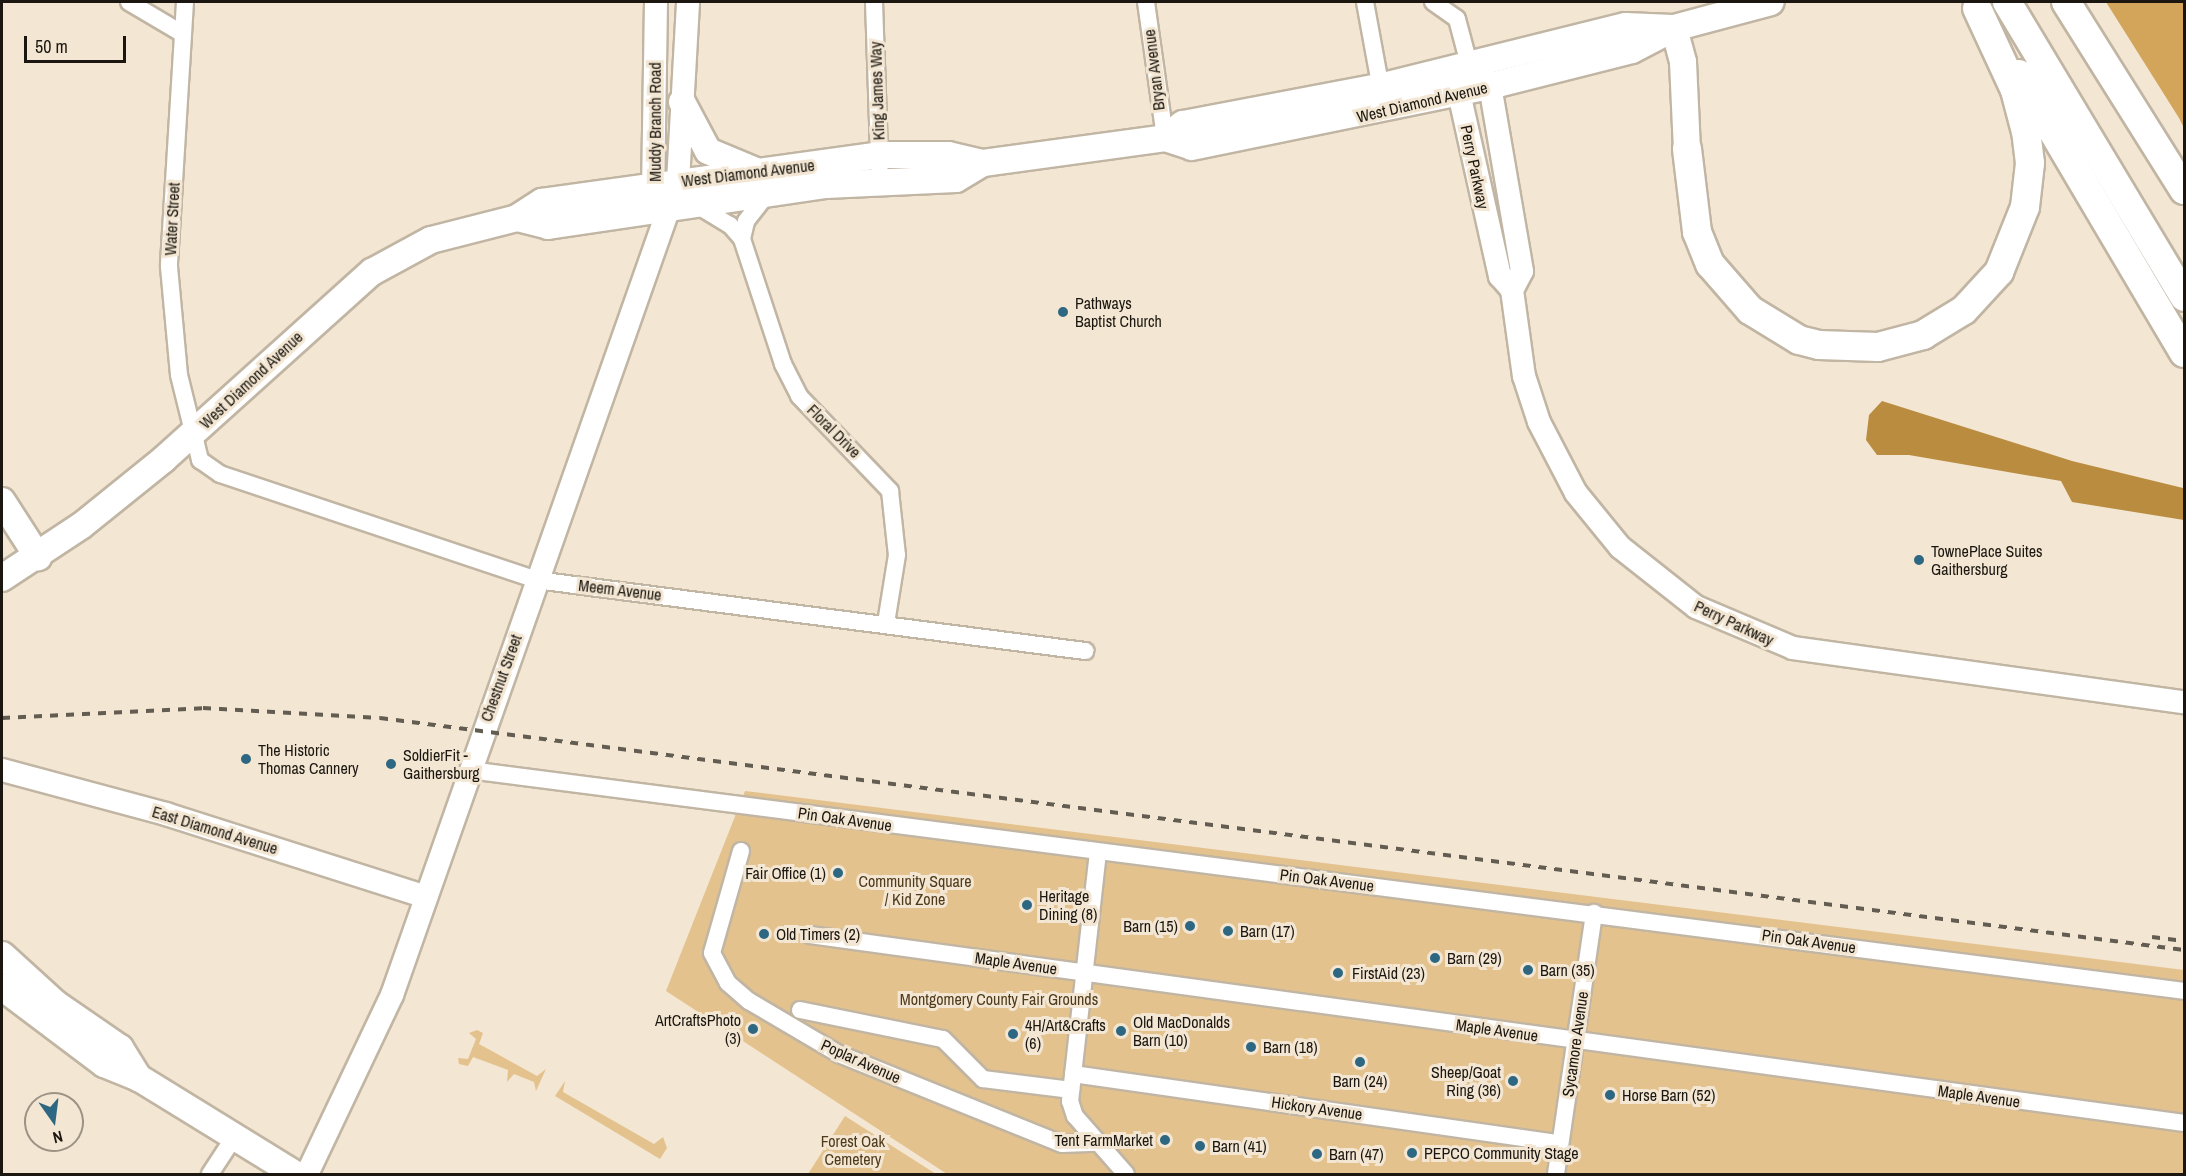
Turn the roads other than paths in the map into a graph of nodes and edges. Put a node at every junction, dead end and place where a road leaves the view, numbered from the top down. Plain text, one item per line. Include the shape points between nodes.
1 (129, 2) edge
2 (185, 2) edge
3 (656, 2) edge
4 (688, 2) edge
5 (874, 2) edge
6 (1146, 2) edge
7 (1365, 2) edge
8 (1433, 2) edge
9 (1771, 2) edge
10 (2066, 2) edge
11 (1975, 5) edge
12 (2011, 7) edge
13 (1674, 28) junction
14 (183, 34) junction
15 (1469, 64) junction
16 (1490, 86) junction
17 (1459, 93) junction
18 (1383, 98) junction
19 (682, 102) junction
20 (1165, 138) junction
21 (1687, 149) joint
22 (880, 155) junction
23 (983, 163) junction
24 (678, 182) junction
25 (880, 182) junction
26 (763, 183) junction
27 (653, 187) junction
28 (2184, 190) edge
29 (698, 206) junction
30 (668, 209) junction
31 (517, 218) junction
32 (742, 239) junction
33 (1512, 290) junction
34 (2184, 297) edge
35 (2184, 353) edge
36 (192, 434) junction
37 (2, 501) edge
38 (38, 557) junction
39 (2, 578) edge
40 (536, 580) junction
41 (886, 623) junction
42 (1085, 651) dead end
43 (2184, 702) edge
44 (2, 770) edge
45 (469, 770) junction
46 (741, 851) dead end
47 (1098, 852) junction
48 (426, 897) junction
49 (1594, 912) junction
50 (810, 935) dead end
51 (2, 955) edge
52 (1084, 972) junction
53 (2, 987) edge
54 (2184, 991) edge
55 (800, 1010) dead end
56 (1576, 1042) junction
57 (139, 1078) junction
58 (1072, 1082) junction
59 (2184, 1124) edge
60 (235, 1136) junction
61 (1096, 1143) junction
62 (1560, 1143) junction
63 (210, 1174) edge
64 (295, 1174) edge
65 (307, 1174) edge
66 (1126, 1174) edge
67 (1556, 1174) edge

1 - 14 street
2 - 14 street, Water Street
3 - 27 street, Muddy Branch Road
4 - 19 street, Muddy Branch Road
5 - 22 street, King James Way
6 - 20 street, Bryan Avenue
7 - 18 street
8 - 15 street, West Diamond Avenue via 1457,19
9 - 13 main road, West Diamond Avenue
10 - 28 highway
11 - 21 highway via 2015,90 2023,122 2030,164 2025,207 1999,272 1964,310 1923,335 1878,347 1819,345 1799,340 1750,310 1710,264 1697,232
11 - 35 highway via 2056,131
12 - 34 highway
13 - 15 main road, West Diamond Avenue via 1626,26
13 - 16 main road, West Diamond Avenue via 1632,50
13 - 21 main road via 1683,62
14 - 36 street, Water Street via 169,267 179,375
15 - 16 street
15 - 17 street
15 - 18 main road, West Diamond Avenue
16 - 17 main road, West Diamond Avenue
16 - 33 street, Perry Parkway via 1522,271
17 - 18 main road, West Diamond Avenue
17 - 33 street, Perry Parkway via 1500,276
18 - 20 main road, West Diamond Avenue via 1192,147
19 - 24 street, Muddy Branch Road
19 - 26 main road via 708,151
20 - 23 main road, West Diamond Avenue
22 - 23 main road, West Diamond Avenue via 948,154
22 - 25 street, King James Way
22 - 26 main road, West Diamond Avenue
23 - 25 main road, West Diamond Avenue via 956,179
24 - 26 main road, West Diamond Avenue
24 - 27 main road, West Diamond Avenue
24 - 30 street, Muddy Branch Road
25 - 26 main road, West Diamond Avenue
26 - 29 main road, West Diamond Avenue
26 - 32 street
27 - 30 street, Muddy Branch Road
27 - 31 main road, West Diamond Avenue via 542,202
29 - 30 main road, West Diamond Avenue
29 - 32 street, Floral Drive via 730,225
30 - 31 main road, West Diamond Avenue via 548,226
30 - 40 street, Chestnut Street
31 - 36 main road, West Diamond Avenue via 445,234 372,272
32 - 41 street, Floral Drive via 790,382 890,491 897,555
33 - 43 street, Perry Parkway via 1524,375 1557,463 1620,547 1696,607 1758,637 1844,658
36 - 38 main road, West Diamond Avenue
36 - 40 street, Meem Avenue via 200,460 220,474
37 - 38 main road
38 - 39 main road, West Diamond Avenue
40 - 41 street, Meem Avenue
40 - 45 street, Chestnut Street
41 - 42 street, Meem Avenue
44 - 48 street, East Diamond Avenue via 166,814
45 - 47 street, Pin Oak Avenue
45 - 48 street, Chestnut Street
46 - 61 street, Poplar Avenue via 712,953 728,983 749,1001 850,1059 1062,1144
47 - 49 street, Pin Oak Avenue
47 - 52 street
48 - 65 street, Chestnut Street via 381,1023
49 - 54 street, Pin Oak Avenue
49 - 56 street, Sycamore Avenue
50 - 52 street, Maple Avenue
51 - 57 main road via 56,1004 120,1048
52 - 56 street, Maple Avenue
52 - 58 street
53 - 57 main road via 104,1064
55 - 58 street, Hickory Avenue via 943,1039 983,1079
56 - 59 street, Maple Avenue
56 - 62 street, Sycamore Avenue
57 - 60 main road
58 - 61 street via 1075,1116
58 - 62 street, Hickory Avenue
60 - 63 street
60 - 64 main road
61 - 66 street
62 - 67 street, Sycamore Avenue

